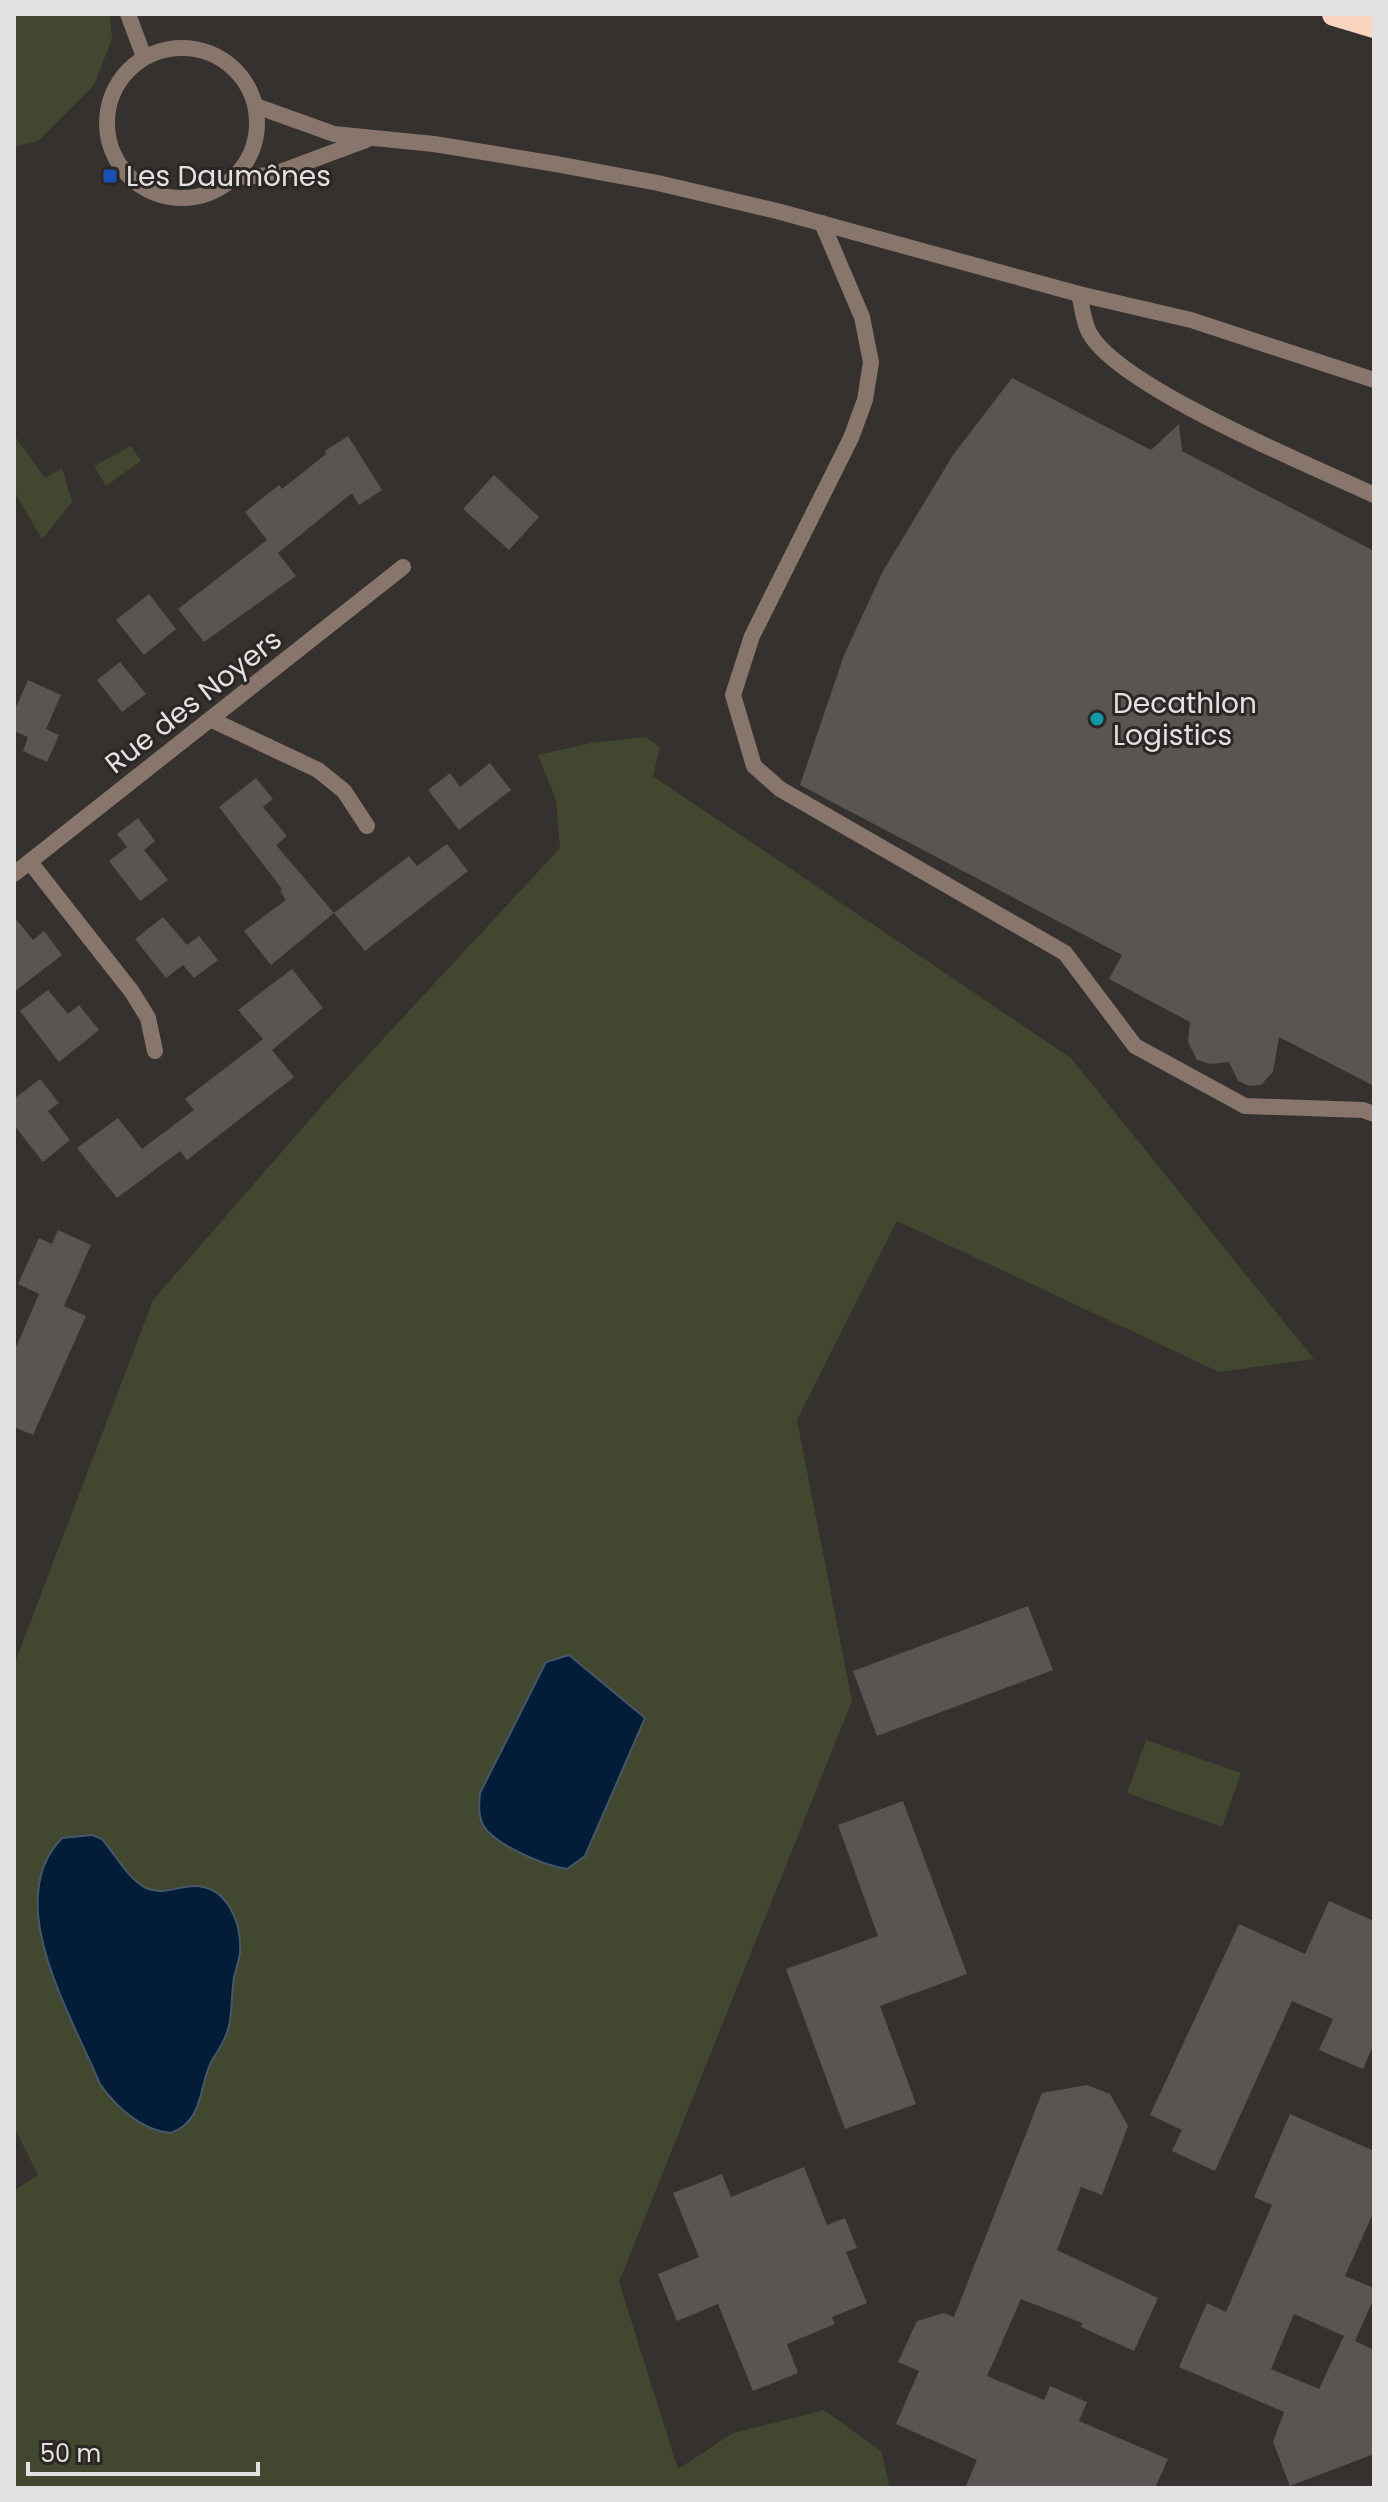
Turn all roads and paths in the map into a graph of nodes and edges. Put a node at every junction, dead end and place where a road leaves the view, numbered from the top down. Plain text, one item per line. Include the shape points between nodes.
1 (128, 14) edge
2 (1334, 14) edge
3 (1374, 26) edge
4 (144, 57) junction
5 (256, 106) junction
6 (366, 140) junction
7 (236, 177) junction
8 (822, 223) junction
9 (1079, 294) junction
10 (1374, 380) edge
11 (1374, 495) edge
12 (403, 567) dead end
13 (212, 720) junction
14 (367, 826) dead end
15 (30, 862) junction
16 (14, 874) edge
17 (155, 1051) dead end
18 (1374, 1114) edge

1 - 4 street
2 - 3 highway
4 - 5 street via 175,47 210,53 239,74
4 - 7 street via 119,80 108,104 107,140 117,164 134,183 157,195 186,199 212,193
5 - 6 street via 305,126
5 - 7 street via 258,130 251,155
6 - 7 street via 272,175
6 - 8 street via 434,144 629,177
8 - 9 street
8 - 18 street via 862,317 871,362 851,438 752,636 733,695 754,766 780,789 1065,953 1135,1046 1245,1106
9 - 10 street via 1191,320
9 - 11 street via 1088,332 1127,370 1193,410
12 - 13 street, Rue des Noyers
13 - 14 street via 318,770 344,791
13 - 15 street, Rue des Noyers
15 - 16 street, Rue des Noyers
15 - 17 street via 132,992 148,1018

